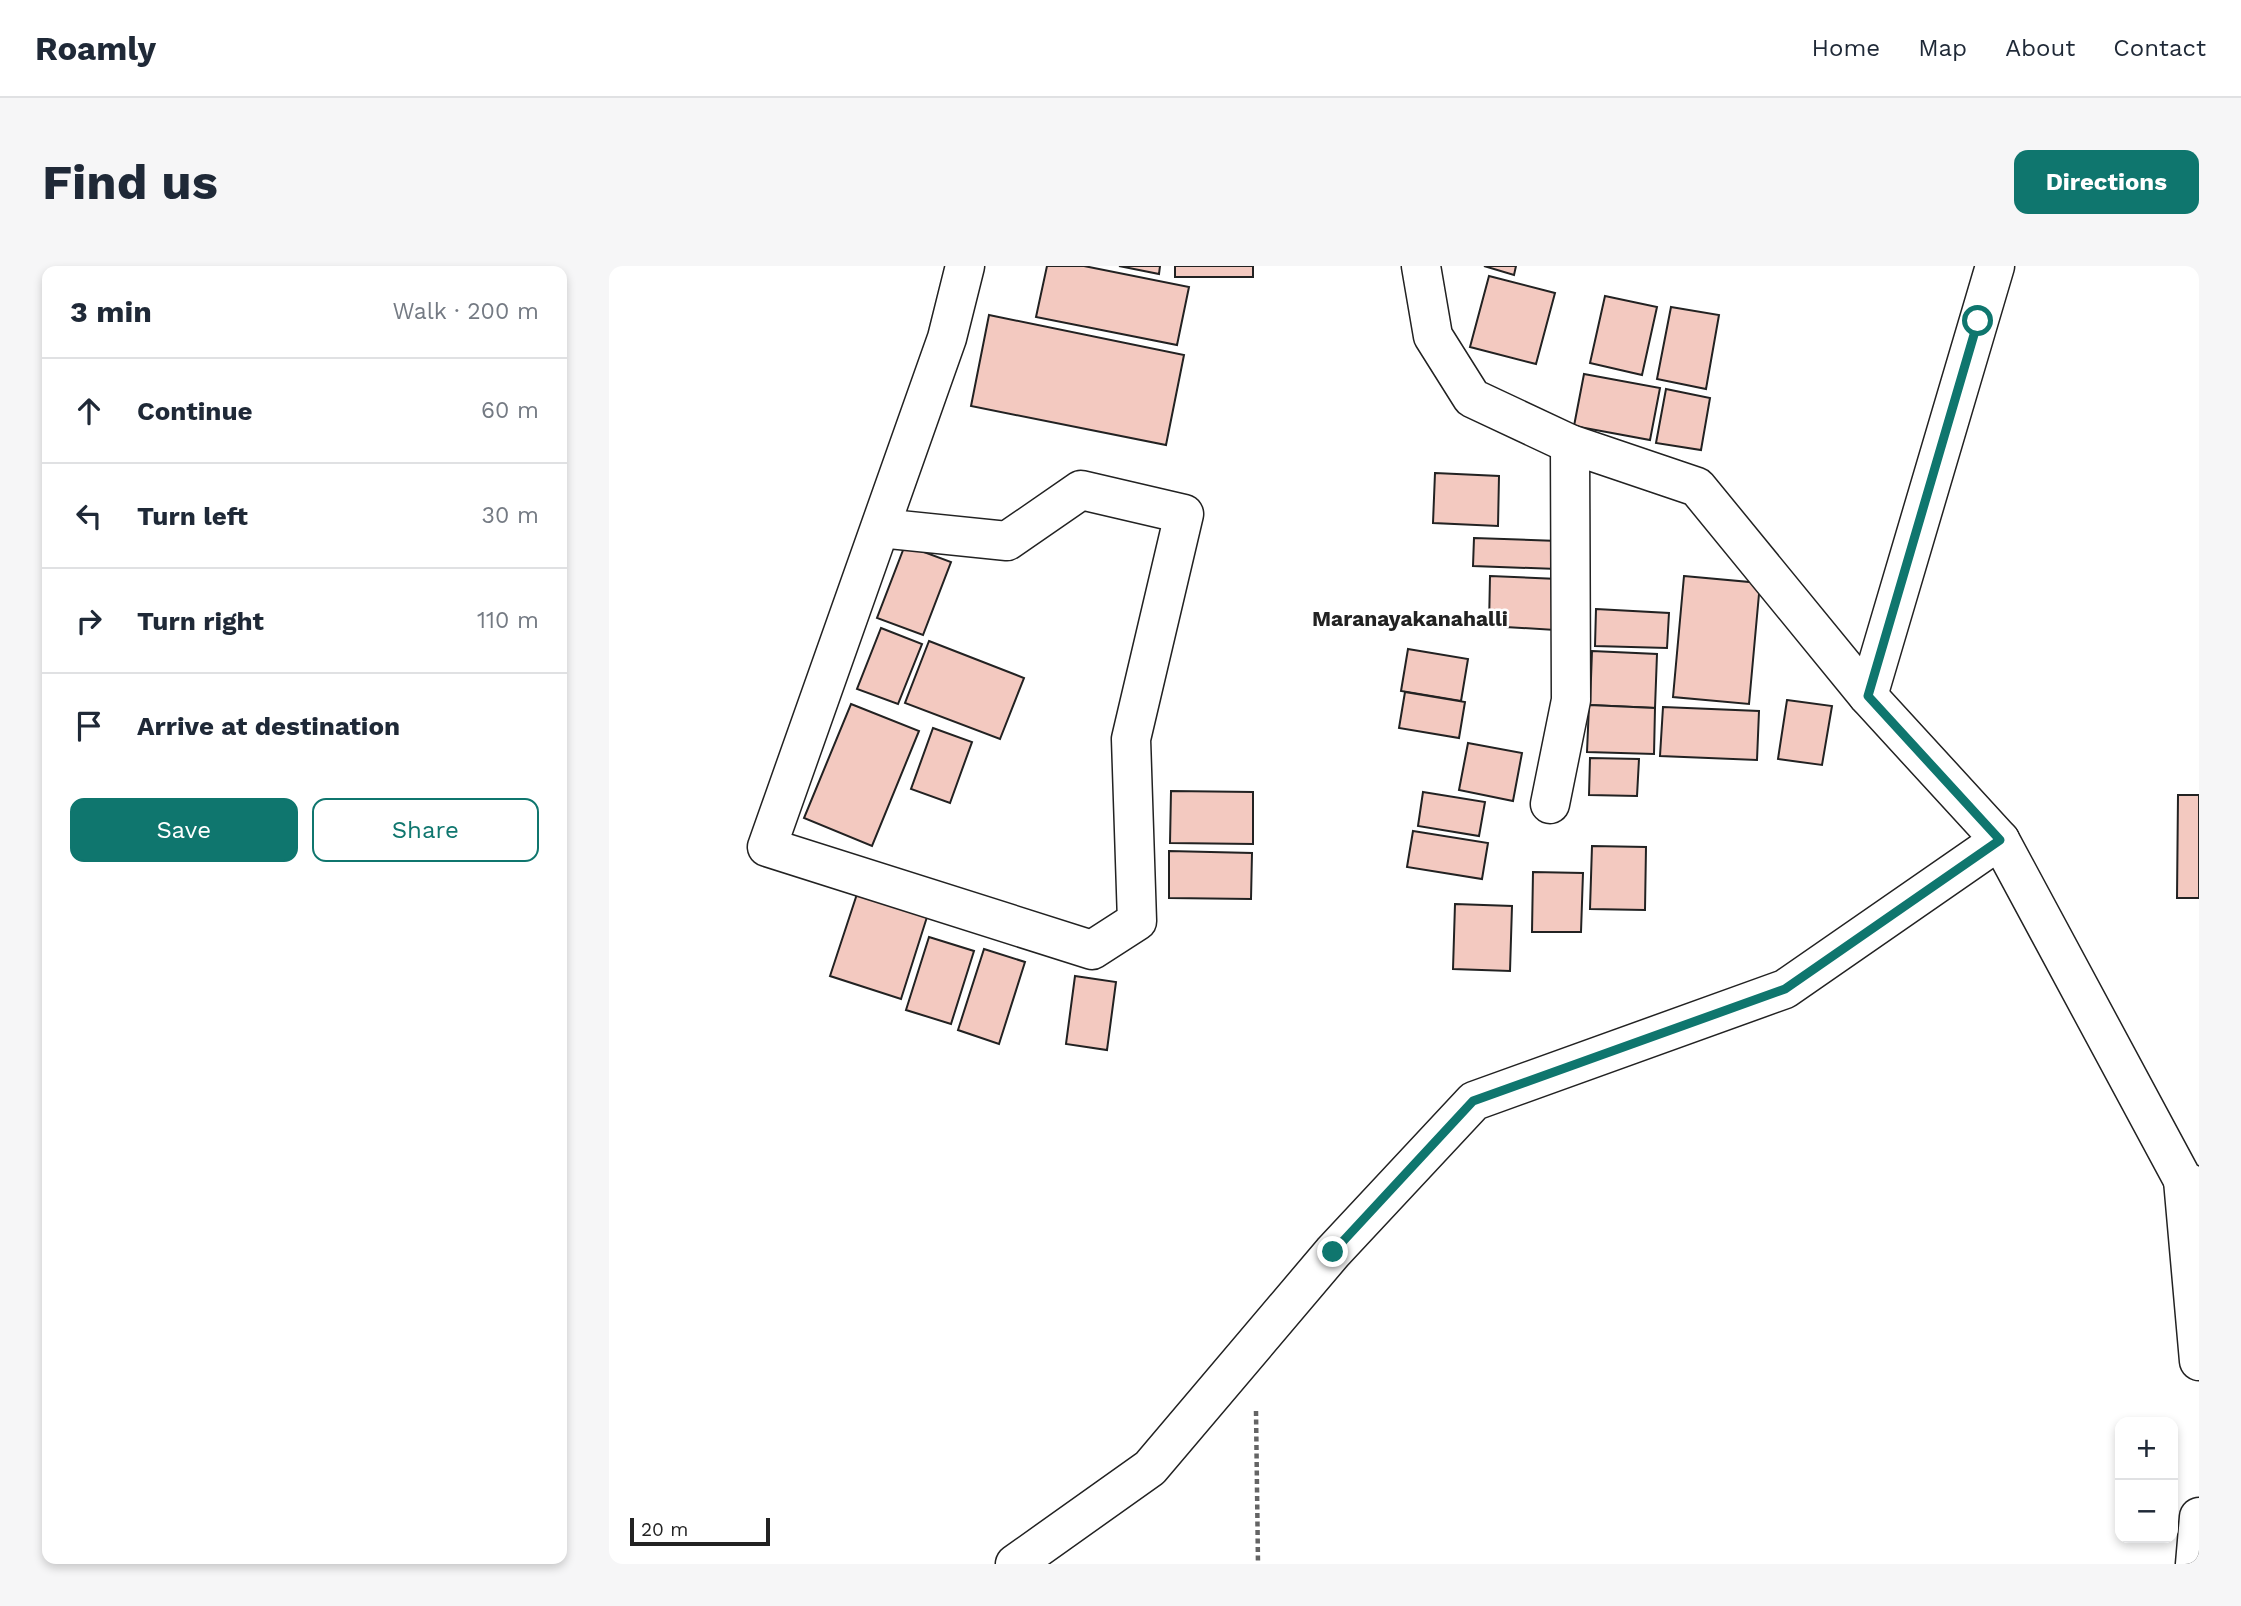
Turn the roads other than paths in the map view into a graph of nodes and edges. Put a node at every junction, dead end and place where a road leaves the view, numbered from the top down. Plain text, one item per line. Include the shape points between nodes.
1 (965, 266) edge
2 (1422, 266) edge
3 (1995, 266) edge
4 (1570, 444) junction
5 (880, 528) junction
6 (1868, 696) junction
7 (1550, 804) dead end
8 (2000, 840) junction
9 (2191, 1184) edge
10 (2199, 1361) edge
11 (2199, 1517) edge
12 (1015, 1564) edge
13 (2195, 1564) edge

1 - 5 street via 947,338
2 - 4 street via 1433,336 1472,398
3 - 6 street
4 - 6 street via 1697,487
4 - 7 street via 1571,700
5 - 5 street via 767,847 1092,950 1137,921 1131,739 1184,514 1081,491 1007,541
6 - 8 street
8 - 9 street
8 - 12 street via 1785,989 1473,1101 1333,1252 1150,1468
9 - 10 street
11 - 13 street

